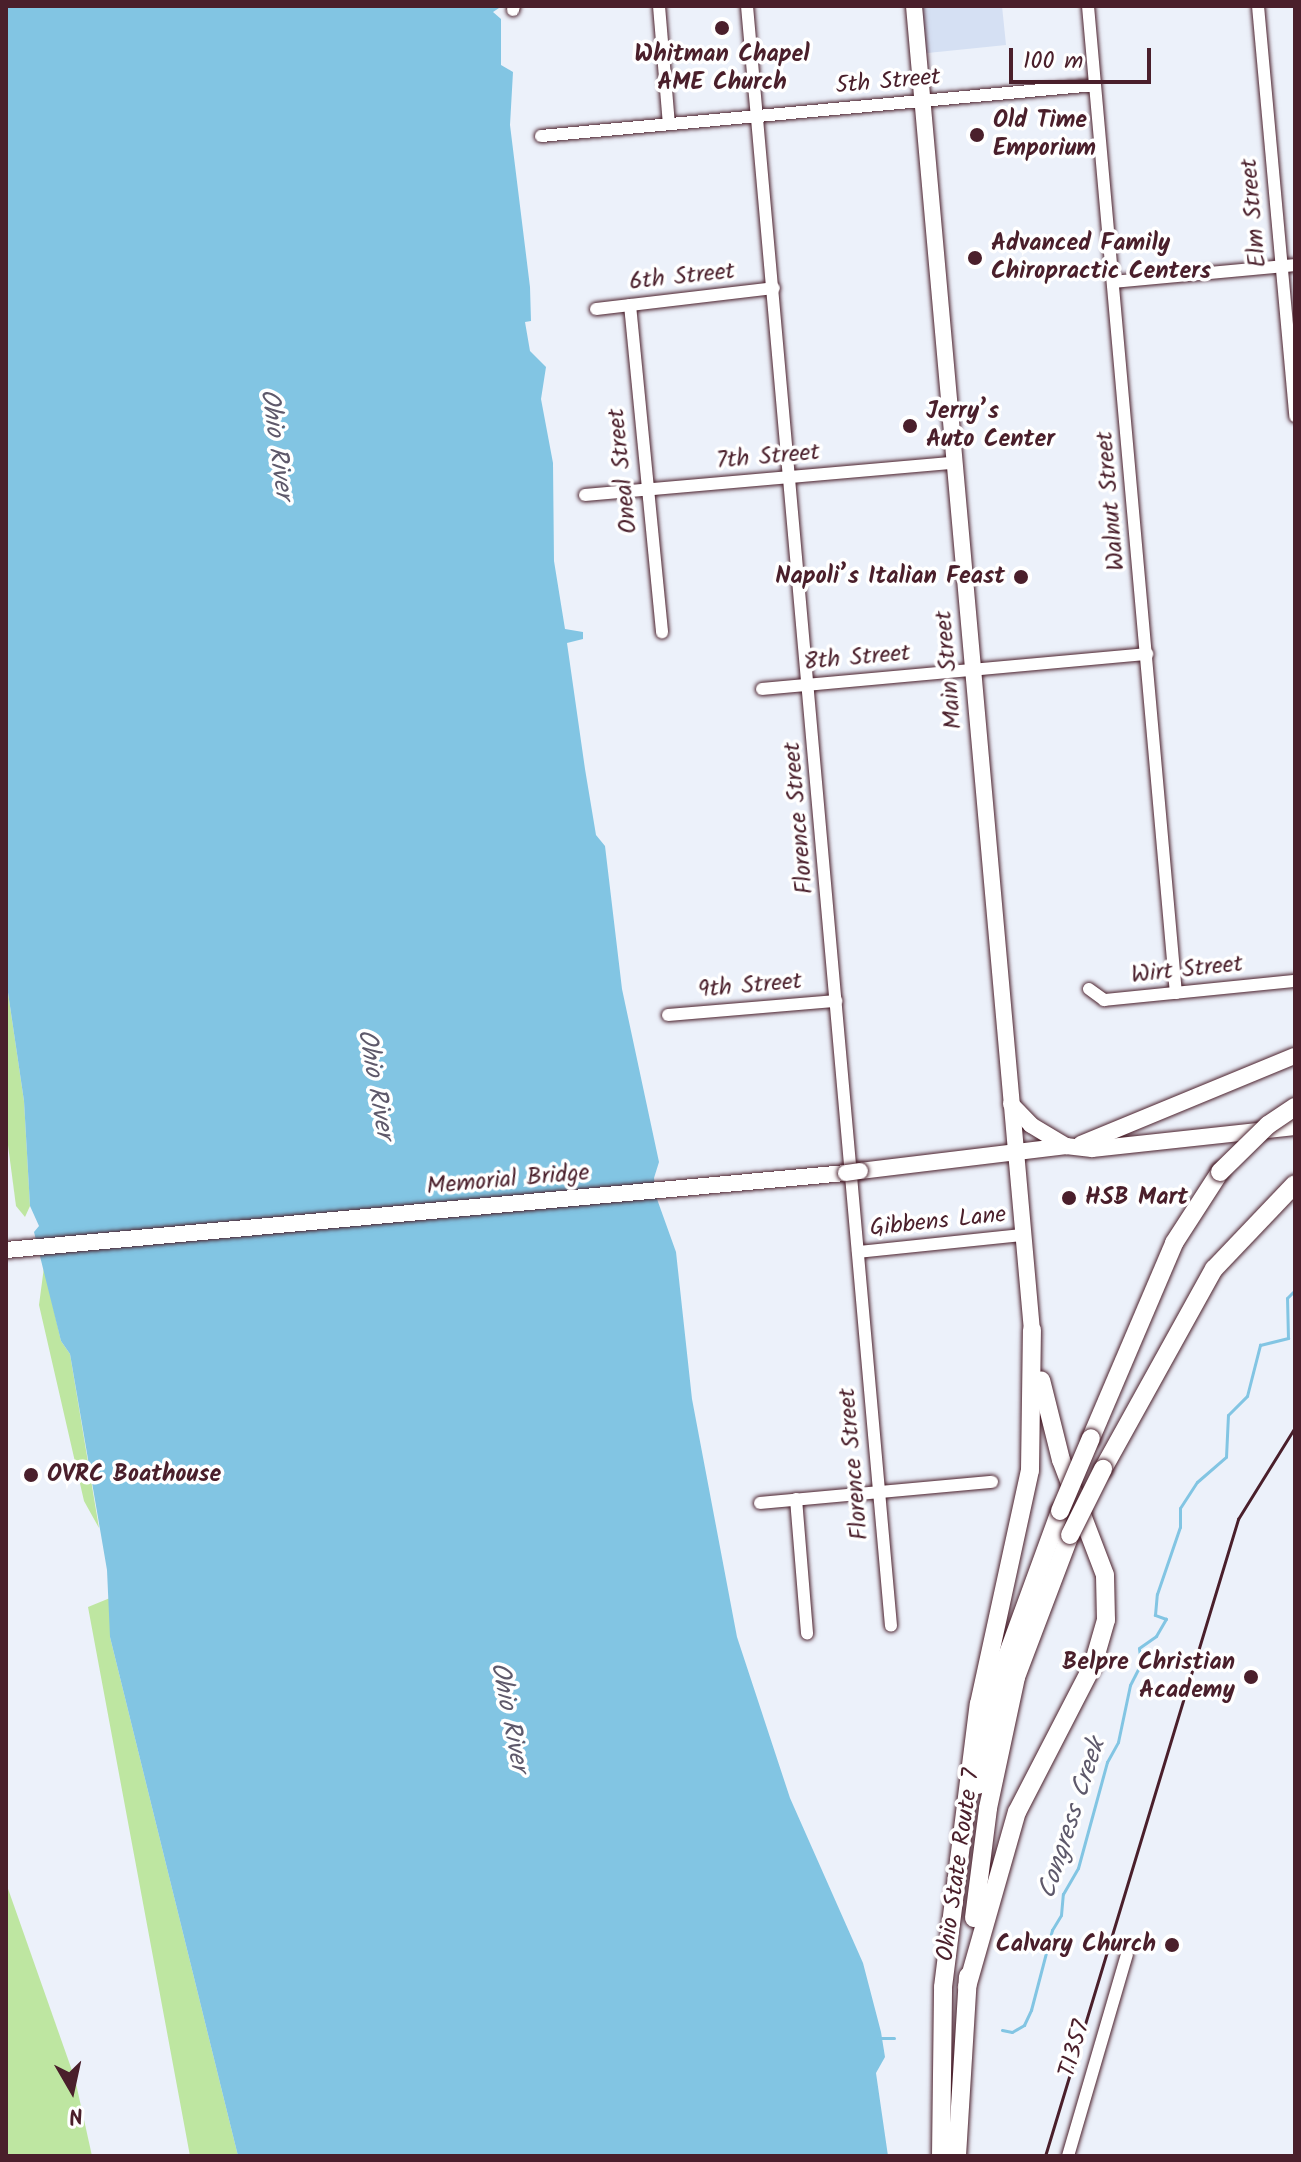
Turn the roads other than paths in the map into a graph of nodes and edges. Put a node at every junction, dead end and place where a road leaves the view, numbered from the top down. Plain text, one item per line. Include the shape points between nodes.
1 (659, 6) edge
2 (747, 6) edge
3 (914, 6) edge
4 (1088, 6) edge
5 (1258, 6) edge
6 (1095, 85) junction
7 (923, 101) junction
8 (757, 116) junction
9 (669, 124) junction
10 (541, 136) dead end
11 (1295, 265) edge
12 (1281, 266) junction
13 (1113, 282) junction
14 (774, 288) junction
15 (630, 305) junction
16 (596, 309) dead end
17 (1295, 416) edge
18 (953, 463) junction
19 (790, 477) junction
20 (646, 490) junction
21 (585, 495) dead end
22 (662, 632) dead end
23 (1147, 654) junction
24 (973, 669) junction
25 (809, 684) junction
26 (762, 689) dead end
27 (1295, 981) edge
28 (1089, 989) dead end
29 (1176, 993) junction
30 (836, 1001) junction
31 (668, 1015) dead end
32 (1295, 1056) edge
33 (1011, 1104) junction
34 (1295, 1107) edge
35 (1295, 1127) edge
36 (1074, 1145) junction
37 (1015, 1154) junction
38 (1295, 1184) edge
39 (1023, 1235) junction
40 (6, 1250) edge
41 (858, 1252) junction
42 (1032, 1330) junction
43 (992, 1482) dead end
44 (878, 1492) junction
45 (796, 1499) junction
46 (760, 1503) dead end
47 (891, 1626) dead end
48 (807, 1634) dead end
49 (1127, 1954) dead end
50 (967, 1987) junction
51 (942, 2090) junction
52 (941, 2156) edge
53 (957, 2156) edge
54 (1068, 2156) edge

1 - 9 street
2 - 8 street, Florence Street
3 - 7 main road, Main Street
4 - 6 street, Walnut Street
5 - 12 street, Elm Street
6 - 7 street, 5th Street
6 - 13 street, Walnut Street
7 - 8 street, 5th Street
7 - 18 main road, Main Street
8 - 9 street, 5th Street
8 - 14 street, Florence Street
9 - 10 street, 5th Street
11 - 12 street
12 - 13 street
12 - 17 street, Elm Street
13 - 23 street, Walnut Street
14 - 15 street, 6th Street
14 - 19 street, Florence Street
15 - 16 street, 6th Street
15 - 20 street, Oneal Street
18 - 19 street, 7th Street
18 - 24 main road, Main Street
19 - 20 street, 7th Street
19 - 25 street, Florence Street
20 - 21 street, 7th Street
20 - 22 street, Oneal Street
23 - 24 street, 8th Street
23 - 29 street, Walnut Street
24 - 25 street, 8th Street
24 - 33 main road, Main Street
25 - 26 street, 8th Street
25 - 30 street, Florence Street
27 - 29 street, Wirt Street
28 - 29 street, Wirt Street via 1093,997 1104,1000
30 - 31 street, 9th Street
30 - 41 street, Florence Street
32 - 36 main road
33 - 36 main road via 1031,1125
33 - 37 main road, Main Street
34 - 51 highway, bridge via 1254,1137 1220,1172 1174,1243 1017,1625 990,1724 958,1923
35 - 36 main road via 1092,1149
36 - 37 main road, Memorial Bridge
37 - 39 main road, Main Street
37 - 40 main road, Memorial Bridge, bridge
38 - 50 highway, Ohio State Route 7, bridge via 1214,1269 1103,1469 1047,1587 1024,1650 999,1749
39 - 41 street, Gibbens Lane
39 - 42 main road, Main Street
41 - 44 street, Florence Street
42 - 50 highway via 1061,1460 1105,1575 1106,1620 1093,1665 1012,1825
42 - 51 highway via 1030,1470 970,1756 943,1987
43 - 44 street
44 - 45 street
44 - 47 street, Florence Street
45 - 46 street
45 - 48 street
49 - 54 street, T1357
50 - 53 highway, Ohio State Route 7
51 - 52 highway

